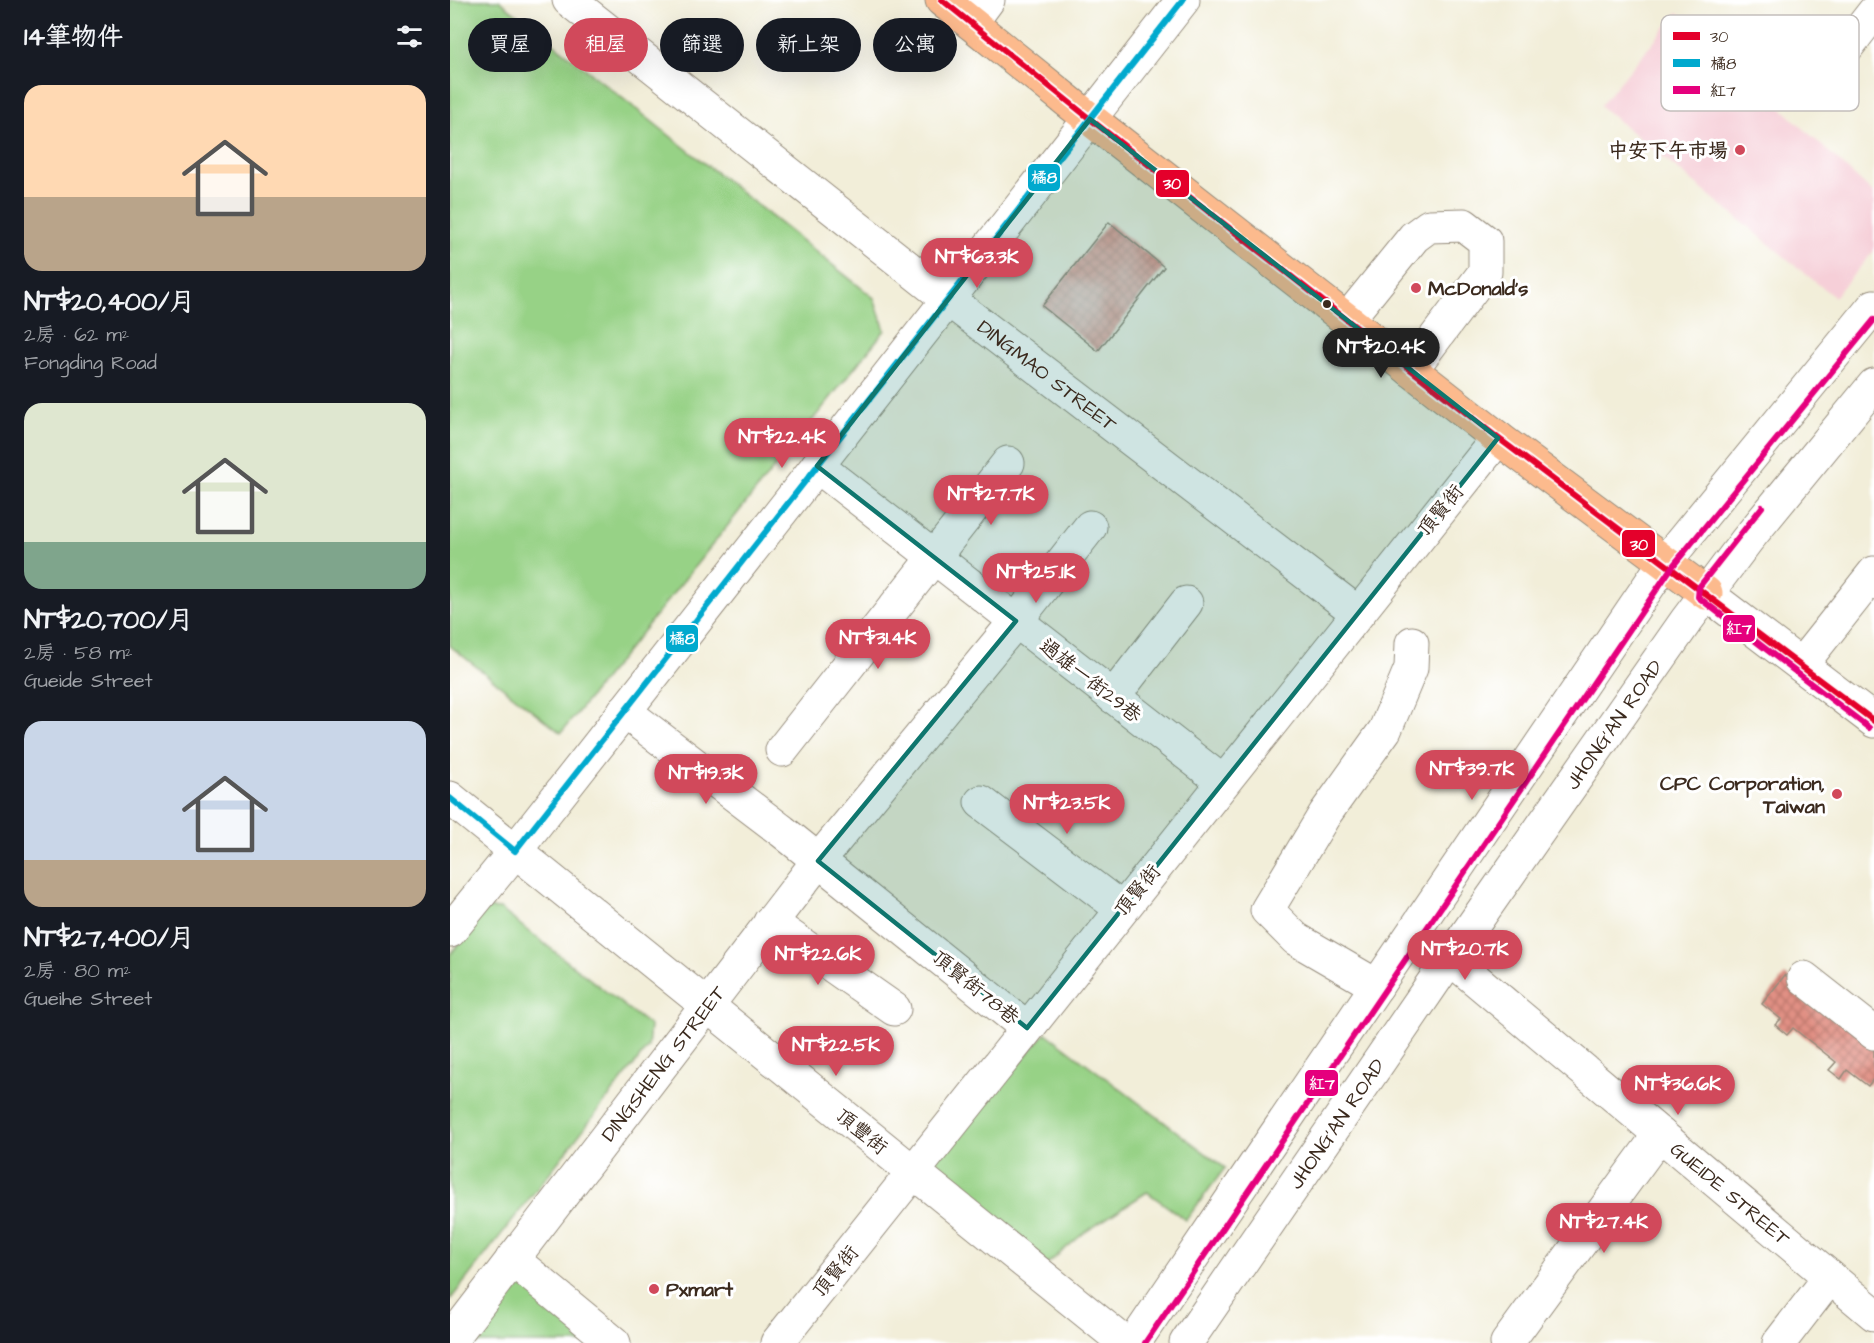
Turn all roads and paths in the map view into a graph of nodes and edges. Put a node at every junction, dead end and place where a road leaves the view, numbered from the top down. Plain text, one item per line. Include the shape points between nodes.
1 (569, 0) edge
2 (942, 0) edge
3 (1183, 0) edge
4 (980, 11) edge
5 (1874, 12) edge
6 (1859, 31) edge
7 (1090, 119) junction
8 (949, 300) junction
9 (1874, 306) edge
10 (1347, 320) junction
11 (1411, 370) junction
12 (1874, 385) edge
13 (1498, 438) junction
14 (1008, 463) dead end
15 (817, 466) junction
16 (1090, 527) dead end
17 (933, 558) junction
18 (1665, 562) junction
19 (1874, 573) edge
20 (1706, 593) junction
21 (1186, 603) dead end
22 (1358, 613) junction
23 (1016, 621) junction
24 (1412, 643) dead end
25 (1801, 665) junction
26 (1113, 697) junction
27 (624, 711) junction
28 (1874, 721) edge
29 (782, 750) dead end
30 (1223, 782) junction
31 (450, 798) edge
32 (981, 802) dead end
33 (515, 850) junction
34 (818, 861) junction
35 (1122, 909) junction
36 (770, 922) junction
37 (450, 930) edge
38 (1450, 958) junction
39 (1804, 978) dead end
40 (1377, 986) junction
41 (706, 1005) junction
42 (894, 1009) dead end
43 (1027, 1028) junction
44 (1874, 1033) edge
45 (1660, 1134) junction
46 (914, 1172) junction
47 (512, 1259) junction
48 (1830, 1277) junction
49 (1874, 1314) edge
50 (450, 1341) edge
51 (614, 1343) edge
52 (777, 1343) edge
53 (1125, 1343) edge
54 (1134, 1343) edge
55 (1186, 1343) edge
56 (1507, 1343) edge
57 (1779, 1343) edge

1 - 8 street, DINGMAO STREET
2 - 4 main road
3 - 7 street
4 - 7 main road
5 - 6 street
7 - 8 street
7 - 10 main road
8 - 15 street
8 - 22 street, DINGMAO STREET
9 - 18 street
10 - 11 main road
10 - 11 street via 1414,237 1429,226 1464,225 1485,241 1485,272
11 - 13 main road
12 - 20 street, JHONG'AN ROAD
13 - 18 main road
13 - 22 street, 頂賢街
14 - 17 street
15 - 17 street, 過雄一街29巷
15 - 27 street
16 - 23 street, DINGSHENG STREET
17 - 23 street, 過雄一街29巷
17 - 29 street
18 - 20 main road
18 - 40 street
19 - 25 street
20 - 25 street
20 - 38 street, JHONG'AN ROAD
21 - 26 street
22 - 30 street, 頂賢街
23 - 26 street, 過雄一街29巷
23 - 34 street, DINGSHENG STREET
24 - 40 street via 1411,668 1385,730 1325,814 1267,909 1296,939
25 - 28 street
26 - 30 street, 過雄一街29巷
27 - 33 street
27 - 34 street, 頂賢街78巷
30 - 35 street, 頂賢街
31 - 33 street, 頂豐街
32 - 35 street
33 - 37 street
33 - 41 street, 頂豐街
34 - 36 street, DINGSHENG STREET
34 - 43 street, 頂賢街78巷
35 - 43 street, 頂賢街
36 - 41 street, DINGSHENG STREET
36 - 42 street
38 - 45 street, GUEIDE STREET
38 - 55 street, JHONG'AN ROAD
39 - 44 street
40 - 54 street
41 - 46 street, 頂豐街
41 - 47 street, DINGSHENG STREET
43 - 46 street, 頂賢街
45 - 48 street, GUEIDE STREET
45 - 56 street
46 - 52 street, 頂賢街
46 - 53 street, 頂豐街
47 - 50 street, DINGSHENG STREET
47 - 51 street
48 - 49 street, GUEIDE STREET
48 - 57 street

